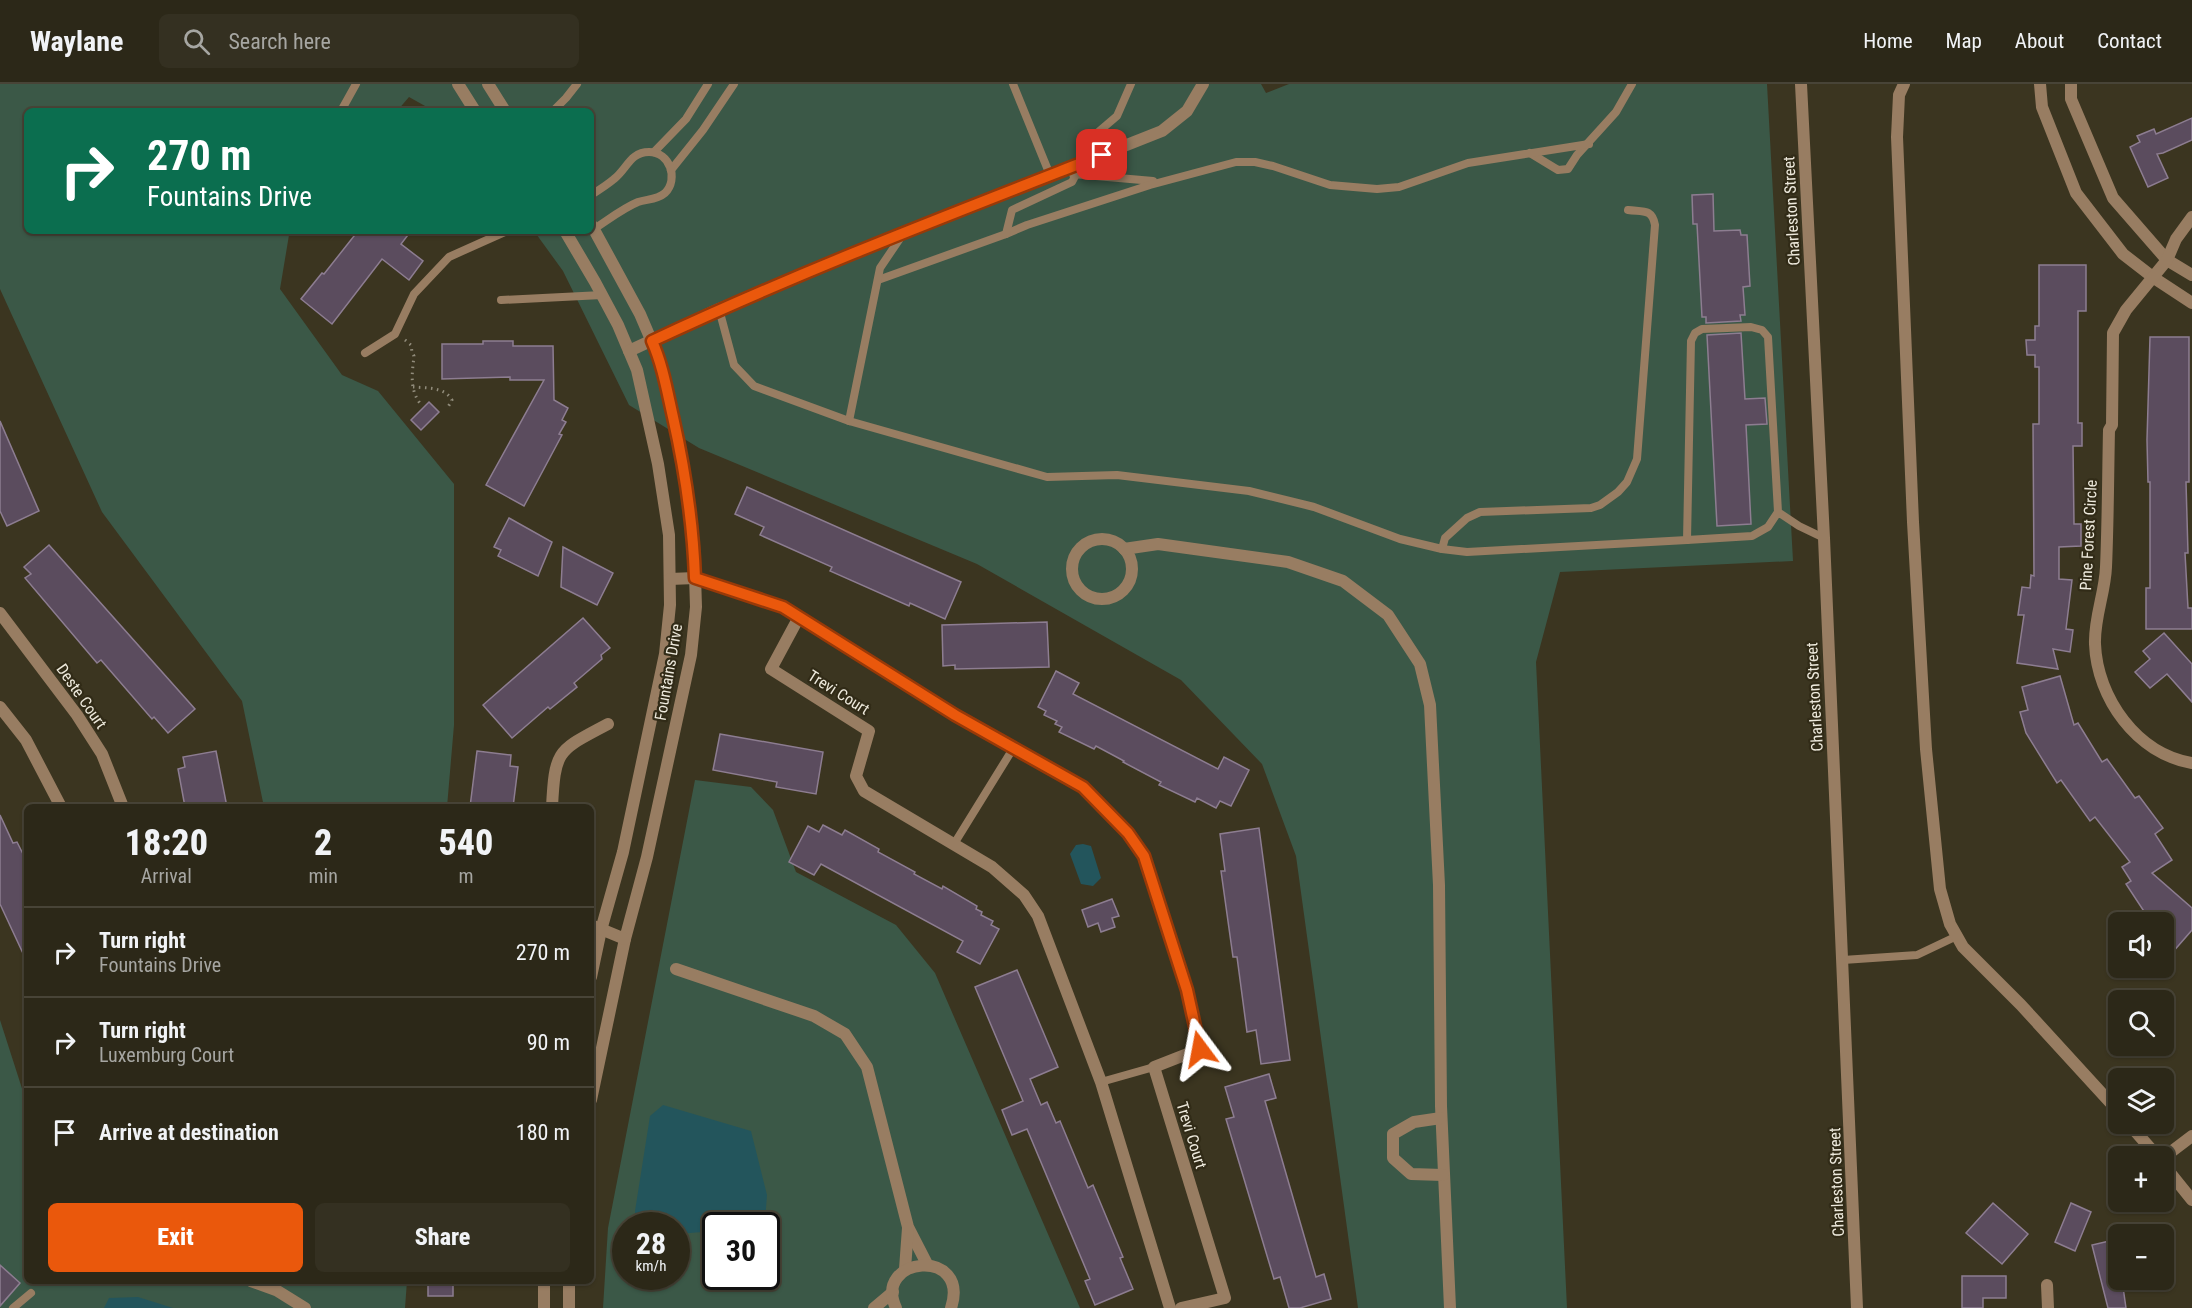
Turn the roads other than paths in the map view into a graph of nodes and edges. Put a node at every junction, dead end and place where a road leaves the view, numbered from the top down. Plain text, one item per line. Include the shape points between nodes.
1 (356, 84) edge
2 (458, 84) edge
3 (488, 84) edge
4 (577, 84) edge
5 (708, 84) edge
6 (734, 84) edge
7 (1012, 84) edge
8 (1131, 84) edge
9 (1203, 84) edge
10 (1632, 84) edge
11 (1801, 84) edge
12 (1904, 84) edge
13 (2040, 84) edge
14 (2071, 84) edge
15 (343, 108) edge
16 (473, 108) edge
17 (503, 108) edge
18 (555, 108) edge
19 (1589, 144) junction
20 (654, 153) junction
21 (1530, 153) junction
22 (1079, 168) junction
23 (672, 170) junction
24 (1050, 175) junction
25 (1161, 182) junction
26 (594, 193) edge
27 (1628, 210) dead end
28 (2192, 217) edge
29 (594, 226) edge
30 (594, 229) edge
31 (904, 233) junction
32 (500, 234) edge
33 (567, 234) edge
34 (1006, 234) junction
35 (2167, 260) junction
36 (2192, 275) edge
37 (2154, 278) junction
38 (878, 280) junction
39 (602, 295) junction
40 (501, 300) dead end
41 (2192, 303) edge
42 (719, 309) junction
43 (652, 341) junction
44 (629, 351) junction
45 (364, 353) dead end
46 (849, 421) junction
47 (1778, 512) junction
48 (1824, 538) junction
49 (1688, 540) junction
50 (1124, 549) junction
51 (1442, 549) junction
52 (695, 578) junction
53 (670, 579) junction
54 (0, 613) edge
55 (799, 617) junction
56 (0, 707) edge
57 (608, 724) dead end
58 (1014, 747) junction
59 (2192, 763) edge
60 (59, 804) edge
61 (122, 804) edge
62 (552, 804) edge
63 (954, 844) junction
64 (596, 927) edge
65 (1957, 936) junction
66 (625, 939) junction
67 (594, 947) edge
68 (1843, 960) junction
69 (676, 969) dead end
70 (1154, 1067) junction
71 (1101, 1082) junction
72 (594, 1086) edge
73 (2108, 1100) edge
74 (1441, 1118) junction
75 (2138, 1134) edge
76 (2192, 1136) edge
77 (2148, 1146) edge
78 (2174, 1150) edge
79 (1443, 1174) junction
80 (2174, 1178) edge
81 (2192, 1200) edge
82 (908, 1227) junction
83 (927, 1264) junction
84 (905, 1269) junction
85 (259, 1284) edge
86 (269, 1284) edge
87 (544, 1284) edge
88 (569, 1284) edge
89 (2047, 1285) dead end
90 (276, 1290) junction
91 (893, 1292) junction
92 (31, 1293) dead end
93 (955, 1305) edge
94 (14, 1308) edge
95 (305, 1308) edge
96 (544, 1308) edge
97 (569, 1308) edge
98 (874, 1308) edge
99 (896, 1308) edge
100 (1170, 1308) edge
101 (1181, 1308) edge
102 (1450, 1308) edge
103 (1857, 1308) edge
104 (2048, 1308) edge

1 - 15 lane
2 - 16 street
3 - 17 street
4 - 18 lane
5 - 20 lane via 686,119
6 - 23 lane
7 - 24 lane
8 - 22 lane via 1117,116 1083,145
9 - 22 street via 1187,111 1162,131
10 - 19 lane via 1616,112
11 - 48 street, Charleston Street
12 - 65 street via 1899,95 1897,137 1926,750 1940,889
13 - 37 street via 2042,107 2076,193 2123,254
14 - 35 street via 2071,99 2113,198
19 - 21 lane
19 - 21 lane via 1565,171
20 - 23 lane via 662,156
20 - 26 lane via 633,157 618,176
21 - 25 lane via 1468,163 1399,187 1377,189 1330,185 1255,162 1236,162
22 - 24 street
22 - 25 lane
22 - 34 lane via 1072,182 1012,210
23 - 29 lane via 665,193 637,202
24 - 31 street
25 - 34 lane
27 - 51 lane via 1653,215 1655,225 1642,409 1637,459 1630,476 1611,498 1591,508 1474,514 1445,538
28 - 35 street, Pine Forest Circle via 2175,239
30 - 43 street, Fountains Drive
31 - 38 lane via 880,268
31 - 42 street
32 - 45 lane via 448,257 414,294 395,334
33 - 39 street, Fountains Drive
34 - 38 lane
35 - 36 street
35 - 37 street, Pine Forest Circle
37 - 41 street
37 - 59 street, Pine Forest Circle via 2126,310 2113,333 2106,569 2096,651 2103,686 2126,723 2159,750
38 - 46 lane
39 - 40 lane
39 - 44 street, Fountains Drive
42 - 43 street
42 - 46 lane via 734,365 754,386
43 - 44 street
43 - 52 street, Fountains Drive via 661,363 682,459
44 - 53 street, Fountains Drive via 637,370 658,464 669,535
46 - 51 lane via 1047,477 1117,475 1249,491 1314,507 1400,539
47 - 48 lane
47 - 49 lane via 1768,527 1752,536
47 - 49 lane via 1768,337 1751,327 1702,329 1691,341
48 - 68 street, Charleston Street
49 - 51 lane via 1467,552
50 - 50 street via 1106,539 1079,549 1072,568 1077,586 1102,599 1120,592 1127,585 1132,566
50 - 74 street via 1158,544 1288,562 1342,581 1388,615 1420,664 1430,705 1439,885
52 - 53 street
52 - 55 street via 783,607
52 - 66 street, Fountains Drive via 691,655
53 - 64 street, Fountains Drive via 665,654 623,852
54 - 61 street, Deste Court via 102,754
55 - 58 street via 955,715
55 - 63 street, Trevi Court via 771,669 869,731 856,776 864,791
56 - 60 street via 26,740
57 - 62 street via 561,753
58 - 63 lane
58 - 70 street via 1083,787 1128,833 1144,856 1187,990 1200,1049
63 - 71 street, Trevi Court via 992,867 1024,895 1038,916
64 - 66 street
64 - 67 street, Fountains Drive
65 - 68 lane via 1917,955
65 - 73 street via 1963,947
66 - 72 street, Fountains Drive
68 - 103 street, Charleston Street
69 - 82 street via 814,1016 845,1034 867,1067
70 - 71 lane
70 - 101 street, Trevi Court via 1225,1298
71 - 100 street, Trevi Court
74 - 79 street
74 - 79 street via 1414,1122 1393,1134 1393,1158 1411,1174
75 - 77 street
76 - 78 street
79 - 102 street
80 - 81 street
82 - 83 street
82 - 84 street
83 - 84 street
83 - 93 street via 945,1272 954,1289
84 - 91 street
85 - 90 street
86 - 90 street
87 - 96 street
88 - 97 street
89 - 104 street
90 - 95 street
91 - 98 street
91 - 99 street
92 - 94 lane

